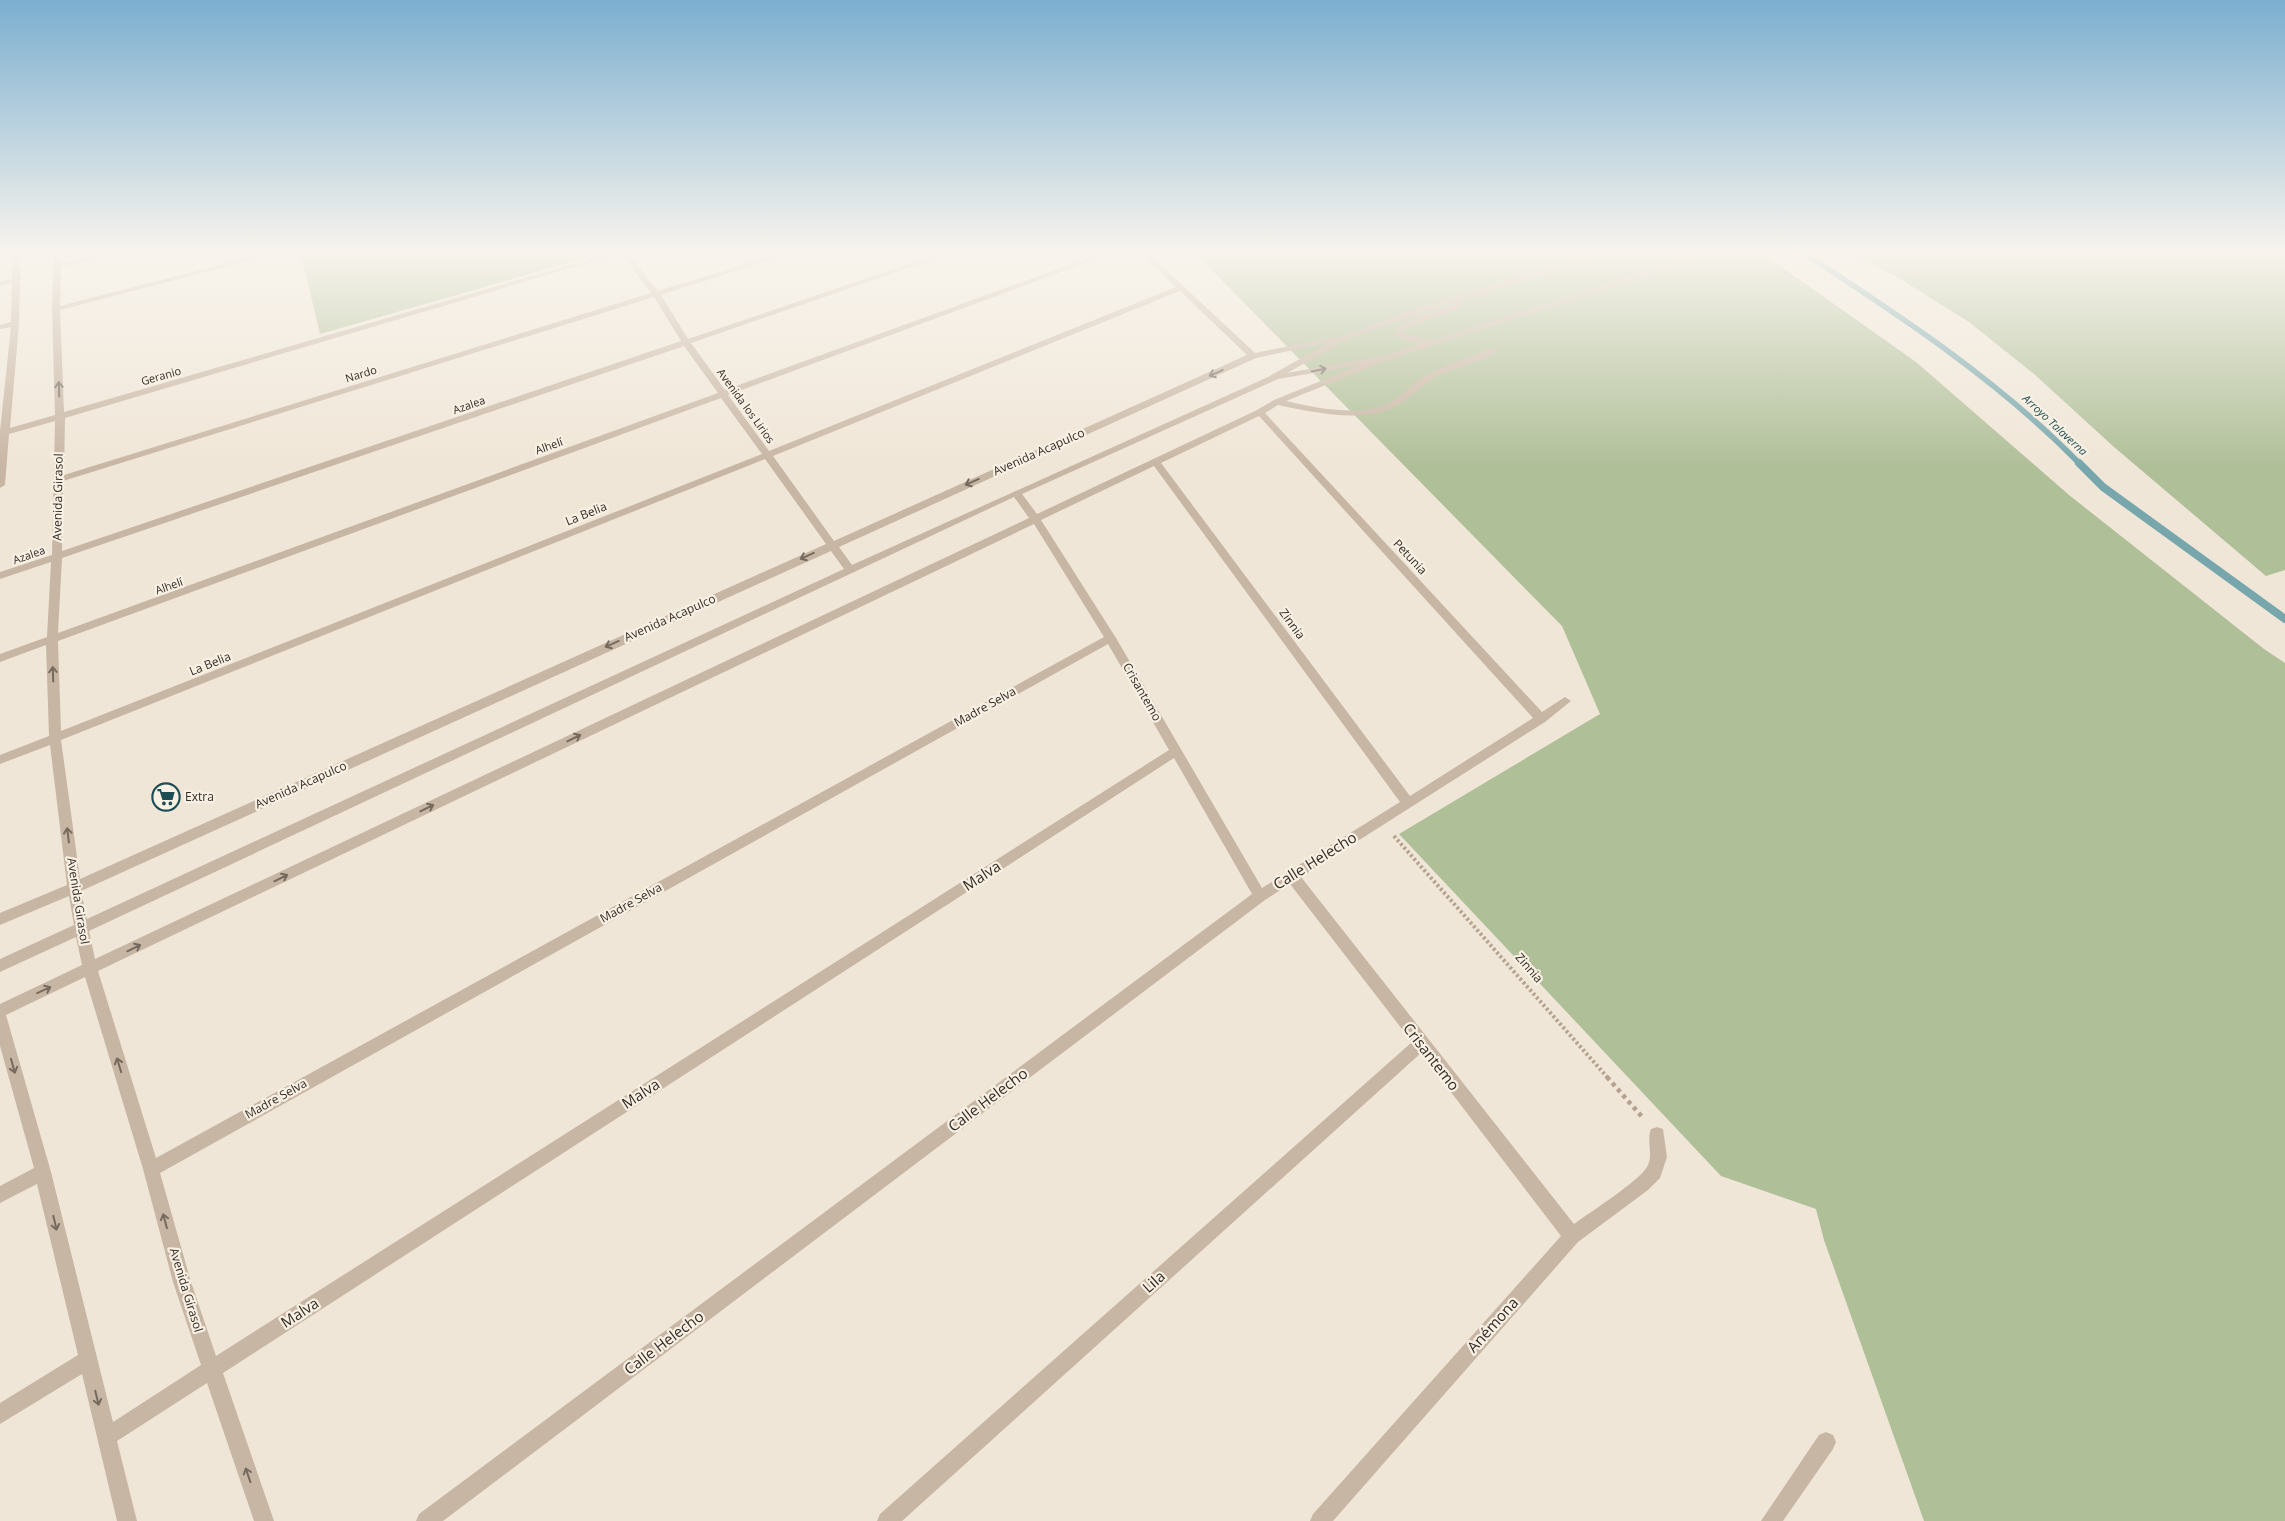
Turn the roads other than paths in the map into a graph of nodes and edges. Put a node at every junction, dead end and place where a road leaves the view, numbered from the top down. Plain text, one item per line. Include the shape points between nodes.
1 (15, 324) edge
2 (57, 325) edge
3 (373, 325) edge
4 (556, 325) edge
5 (675, 325) edge
6 (738, 325) edge
7 (912, 325) edge
8 (1089, 325) edge
9 (1220, 325) edge
10 (1379, 325) edge
11 (1404, 325) edge
12 (1487, 325) edge
13 (1346, 336) junction
14 (686, 343) junction
15 (1431, 343) junction
16 (1494, 350) dead end
17 (1253, 356) junction
18 (1385, 358) junction
19 (11, 375) junction
20 (0, 378) edge
21 (1271, 379) junction
22 (723, 394) junction
23 (1277, 402) junction
24 (1260, 412) junction
25 (60, 417) junction
26 (2, 433) edge
27 (768, 455) junction
28 (1155, 461) junction
29 (58, 480) junction
30 (0, 485) edge
31 (1016, 493) junction
32 (1036, 518) junction
33 (832, 545) junction
34 (57, 557) junction
35 (851, 571) junction
36 (0, 576) edge
37 (1110, 638) junction
38 (52, 640) junction
39 (0, 658) edge
40 (1565, 701) dead end
41 (1541, 719) junction
42 (56, 739) junction
43 (1176, 752) junction
44 (0, 760) edge
45 (1408, 803) junction
46 (1292, 876) junction
47 (74, 888) junction
48 (1260, 896) junction
49 (0, 919) edge
50 (82, 929) junction
51 (0, 966) edge
52 (90, 970) junction
53 (0, 1010) edge
54 (0, 1019) edge
55 (1420, 1044) junction
56 (1657, 1134) road end
57 (151, 1169) junction
58 (43, 1172) junction
59 (0, 1195) edge
60 (1572, 1236) junction
61 (87, 1360) junction
62 (211, 1370) junction
63 (0, 1414) edge
64 (106, 1437) junction
65 (1826, 1442) dead end
66 (127, 1521) edge
67 (264, 1521) edge
68 (426, 1521) edge
69 (887, 1521) edge
70 (1320, 1521) edge
71 (1771, 1521) edge

1 - 19 street
25 -> 2 street, Avenida Girasol
3 - 25 street, Geranio
4 - 29 street, Nardo
5 - 14 street, Avenida los Lirios
6 - 14 street, Azalea
7 - 22 street, Alhelí
8 - 27 street, La Belia
9 - 17 street
10 - 13 street
11 - 15 street via 1399,330 1401,335
12 - 15 street
13 - 17 street, Avenida Acapulco
13 - 21 street
14 - 22 street, Avenida los Lirios
14 - 34 street, Azalea
15 - 18 street
16 - 23 street via 1427,378 1394,404 1378,410 1328,411
17 -> 33 street, Avenida Acapulco
21 -> 18 street
18 - 23 street
19 - 20 street
19 - 26 street
21 - 31 street
22 - 27 street, Avenida los Lirios
22 - 38 street, Alhelí
23 - 24 street
24 - 28 street
24 - 41 street, Petunia
25 - 26 street, Geranio
25 - 29 street, Avenida Girasol
26 - 30 street
27 - 33 street, Avenida los Lirios
27 - 42 street, La Belia
28 - 32 street
28 - 45 street, Zinnia
29 - 34 street, Avenida Girasol
31 - 32 street, Crisantemo
31 - 35 street
32 - 37 street, Crisantemo
52 -> 32 street
33 - 35 street, Avenida los Lirios
33 -> 47 street, Avenida Acapulco
34 - 36 street, Azalea
34 - 38 street, Avenida Girasol
35 - 50 street
37 - 43 street, Crisantemo
37 - 57 street, Madre Selva
38 - 39 street, Alhelí
42 -> 38 street, Avenida Girasol
40 - 41 street, Calle Helecho
41 - 45 street, Calle Helecho
42 - 44 street, La Belia
47 -> 42 street, Avenida Girasol
43 - 48 street, Crisantemo
43 - 62 street, Malva
45 - 46 street, Calle Helecho
46 - 48 street, Calle Helecho
46 - 55 street, Crisantemo
47 - 49 street, Avenida Acapulco
47 - 50 street, Avenida Girasol
48 - 68 street, Calle Helecho
50 - 51 street
50 - 52 street, Avenida Girasol
53 -> 52 street
57 -> 52 street, Avenida Girasol
54 -> 58 street
55 - 60 street, Crisantemo
55 - 69 street, Lila
56 - 60 street, Anémona via 1659,1157 1654,1172
62 -> 57 street, Avenida Girasol via 182,1282
58 - 59 street
58 -> 61 street
60 - 70 street, Anémona
61 - 63 street
61 -> 64 street
62 - 64 street, Malva
67 -> 62 street, Avenida Girasol
64 - 66 street
65 - 71 street

